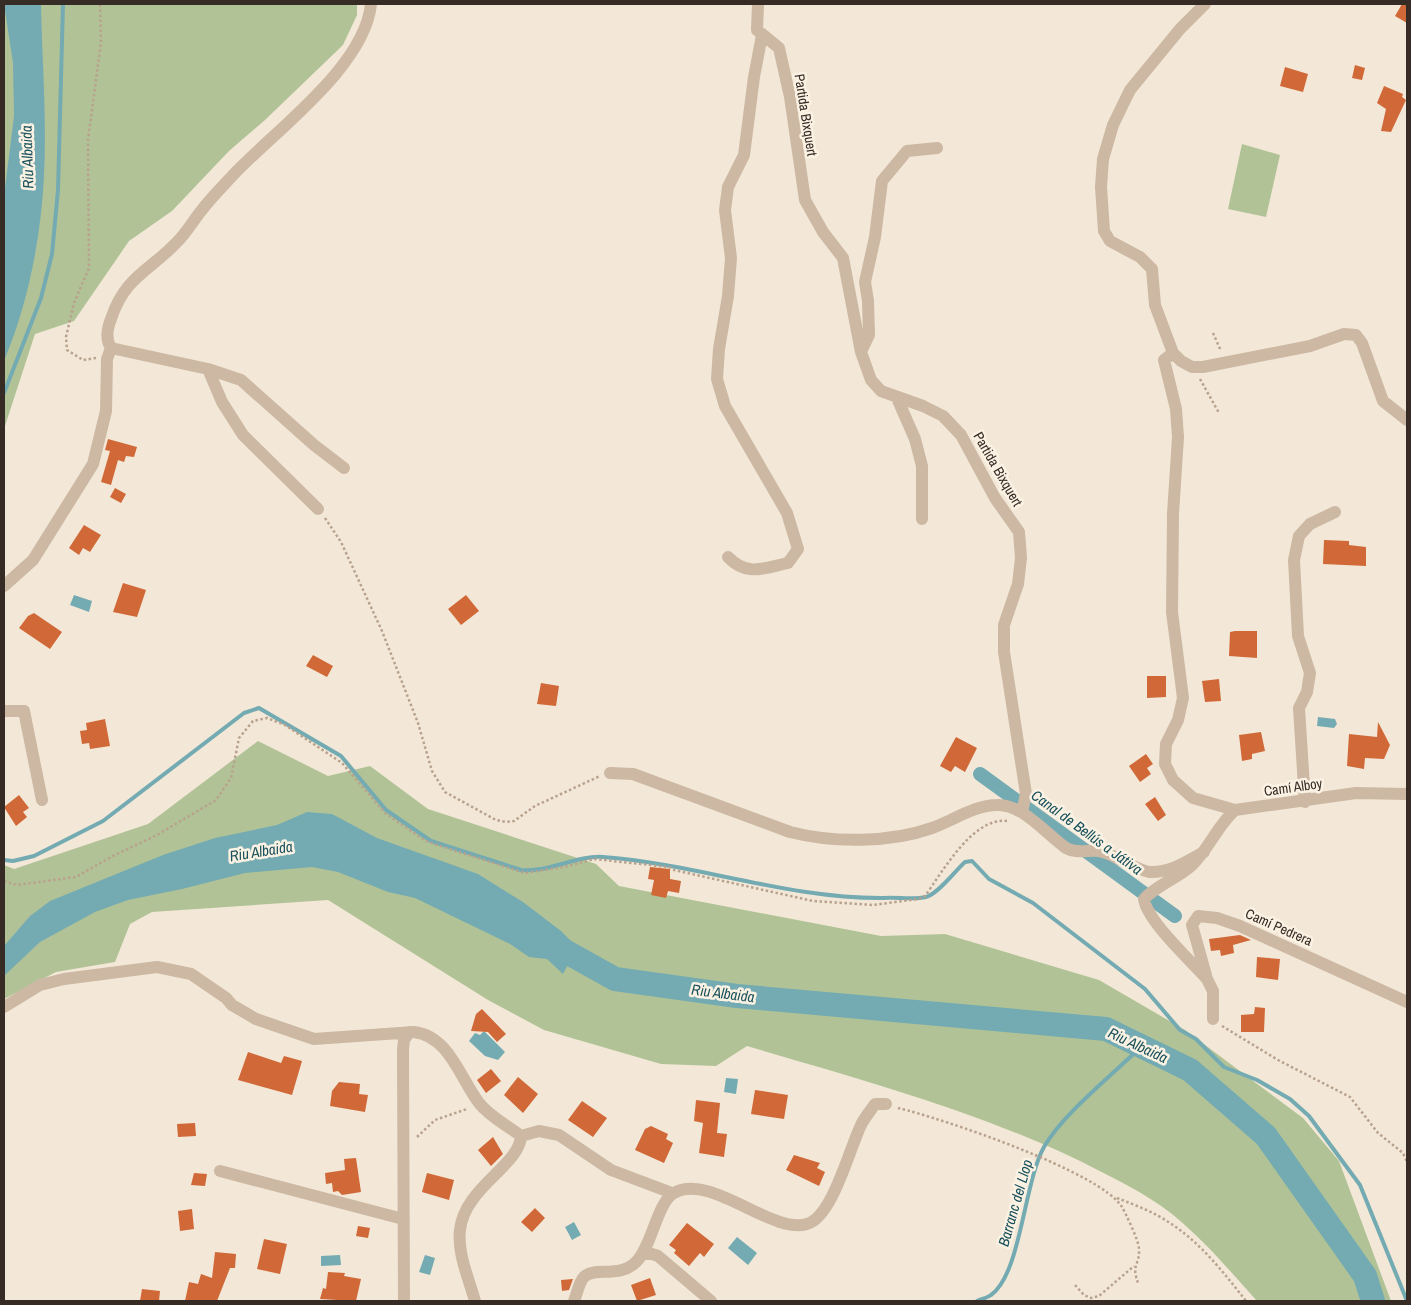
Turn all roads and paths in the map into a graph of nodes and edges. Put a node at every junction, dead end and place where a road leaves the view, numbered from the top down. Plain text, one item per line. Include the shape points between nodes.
1 (100, 4) edge
2 (371, 4) edge
3 (758, 4) edge
4 (1205, 4) edge
5 (762, 34) junction
6 (937, 148) dead end
7 (1213, 333) dead end
8 (111, 348) junction
9 (861, 352) junction
10 (1173, 353) junction
11 (1226, 362) junction
12 (208, 369) junction
13 (1199, 378) dead end
14 (897, 398) junction
15 (1219, 412) dead end
16 (1407, 420) edge
17 (344, 468) dead end
18 (318, 509) joint
19 (1335, 512) dead end
20 (922, 518) dead end
21 (728, 557) dead end
22 (4, 586) edge
23 (4, 711) edge
24 (610, 773) joint
25 (1407, 794) edge
26 (42, 800) dead end
27 (1305, 802) junction
28 (1235, 810) junction
29 (1018, 818) junction
30 (1204, 852) junction
31 (4, 881) edge
32 (1207, 980) junction
33 (1407, 1002) edge
34 (4, 1007) edge
35 (1213, 1019) joint
36 (409, 1032) junction
37 (478, 1102) junction
38 (886, 1104) joint
39 (521, 1136) junction
40 (403, 1150) junction
41 (1407, 1162) edge
42 (220, 1171) dead end
43 (672, 1193) junction
44 (1115, 1198) junction
45 (403, 1219) junction
46 (642, 1255) junction
47 (1135, 1266) junction
48 (1075, 1285) dead end
49 (1139, 1285) dead end
50 (1099, 1296) junction
51 (404, 1301) edge
52 (475, 1301) edge
53 (574, 1301) edge
54 (711, 1301) edge
55 (1094, 1301) edge
56 (1246, 1301) edge

1 - 8 path via 101,42 88,140 89,268 74,303 66,337 67,350 82,360 98,358
2 - 8 street via 363,34 328,82 215,194 168,252 135,277 123,291 108,327
3 - 5 street via 757,30
4 - 10 street via 1130,90 1113,125 1103,159 1104,231 1110,242 1140,257 1152,269 1155,305
5 - 9 street, Partida Bixquert via 779,48 790,97 805,200 843,258
5 - 21 street via 744,155 728,187 725,210 731,258 717,378 725,406 787,513 798,549 788,563 754,569 738,567
6 - 9 street via 907,151 882,182 865,282 869,335
7 - 11 path
8 - 12 street
8 - 22 street via 106,412 93,464 33,560
9 - 14 street, Partida Bixquert via 871,380 881,391
10 - 11 street via 1192,367
10 - 28 street via 1164,360 1175,401 1178,437 1172,612 1183,698 1178,720 1166,744 1165,764 1173,780 1192,798
11 - 16 street via 1310,346 1344,334 1356,335 1384,401
12 - 17 street via 246,384
12 - 18 street via 222,402 243,435
13 - 15 path
14 - 20 street via 915,439 922,466
14 - 29 street, Partida Bixquert via 943,416 961,435 995,498 1019,532 1018,584 1004,625 1004,652 1026,794
18 - 24 path via 341,542 382,631 418,723 432,771 445,792 496,820 506,822 514,821 535,806
19 - 27 street via 1310,524 1299,536 1294,560 1298,636 1310,673 1307,692 1299,708
23 - 26 street via 24,711
24 - 29 street via 633,774 810,837 908,837 996,804
25 - 27 street, Camí Alboy via 1356,794
27 - 28 street, Camí Alboy
28 - 30 street via 1224,820
29 - 30 street via 1068,849 1104,852 1148,872 1181,865
29 - 31 path via 993,821 971,835 924,896 873,905 813,901 669,867 594,859 525,872 424,840 385,813 342,763 285,725 267,718 253,720 239,738 231,778 216,800 76,877 17,885
30 - 32 street via 1185,871 1144,899 1146,910 1154,921
32 - 33 street, Camí Pedrera via 1192,925 1198,916 1240,926
32 - 35 street via 1213,991
34 - 36 street via 40,985 157,967 191,974 240,1010 314,1039
35 - 41 path via 1278,1060 1350,1097 1378,1132 1403,1153
36 - 37 street via 424,1033 436,1040
36 - 40 street via 403,1050
37 - 39 street
37 - 40 path via 476,1106 435,1120
38 - 43 street via 875,1104 862,1123 831,1197 823,1211 807,1224 773,1219 722,1196 692,1189
38 - 44 path via 1006,1144 1088,1178
39 - 43 street via 538,1131 552,1132 611,1170
39 - 52 street via 517,1152 484,1184 462,1218 460,1242
40 - 45 street
42 - 45 street
43 - 46 street via 656,1220
44 - 47 path via 1139,1248
44 - 56 path via 1170,1222 1220,1268
45 - 51 street
46 - 53 street via 628,1269 591,1272 584,1278
46 - 54 street via 658,1256
47 - 49 path
47 - 50 path
48 - 50 path via 1084,1295 1091,1298
50 - 55 path

